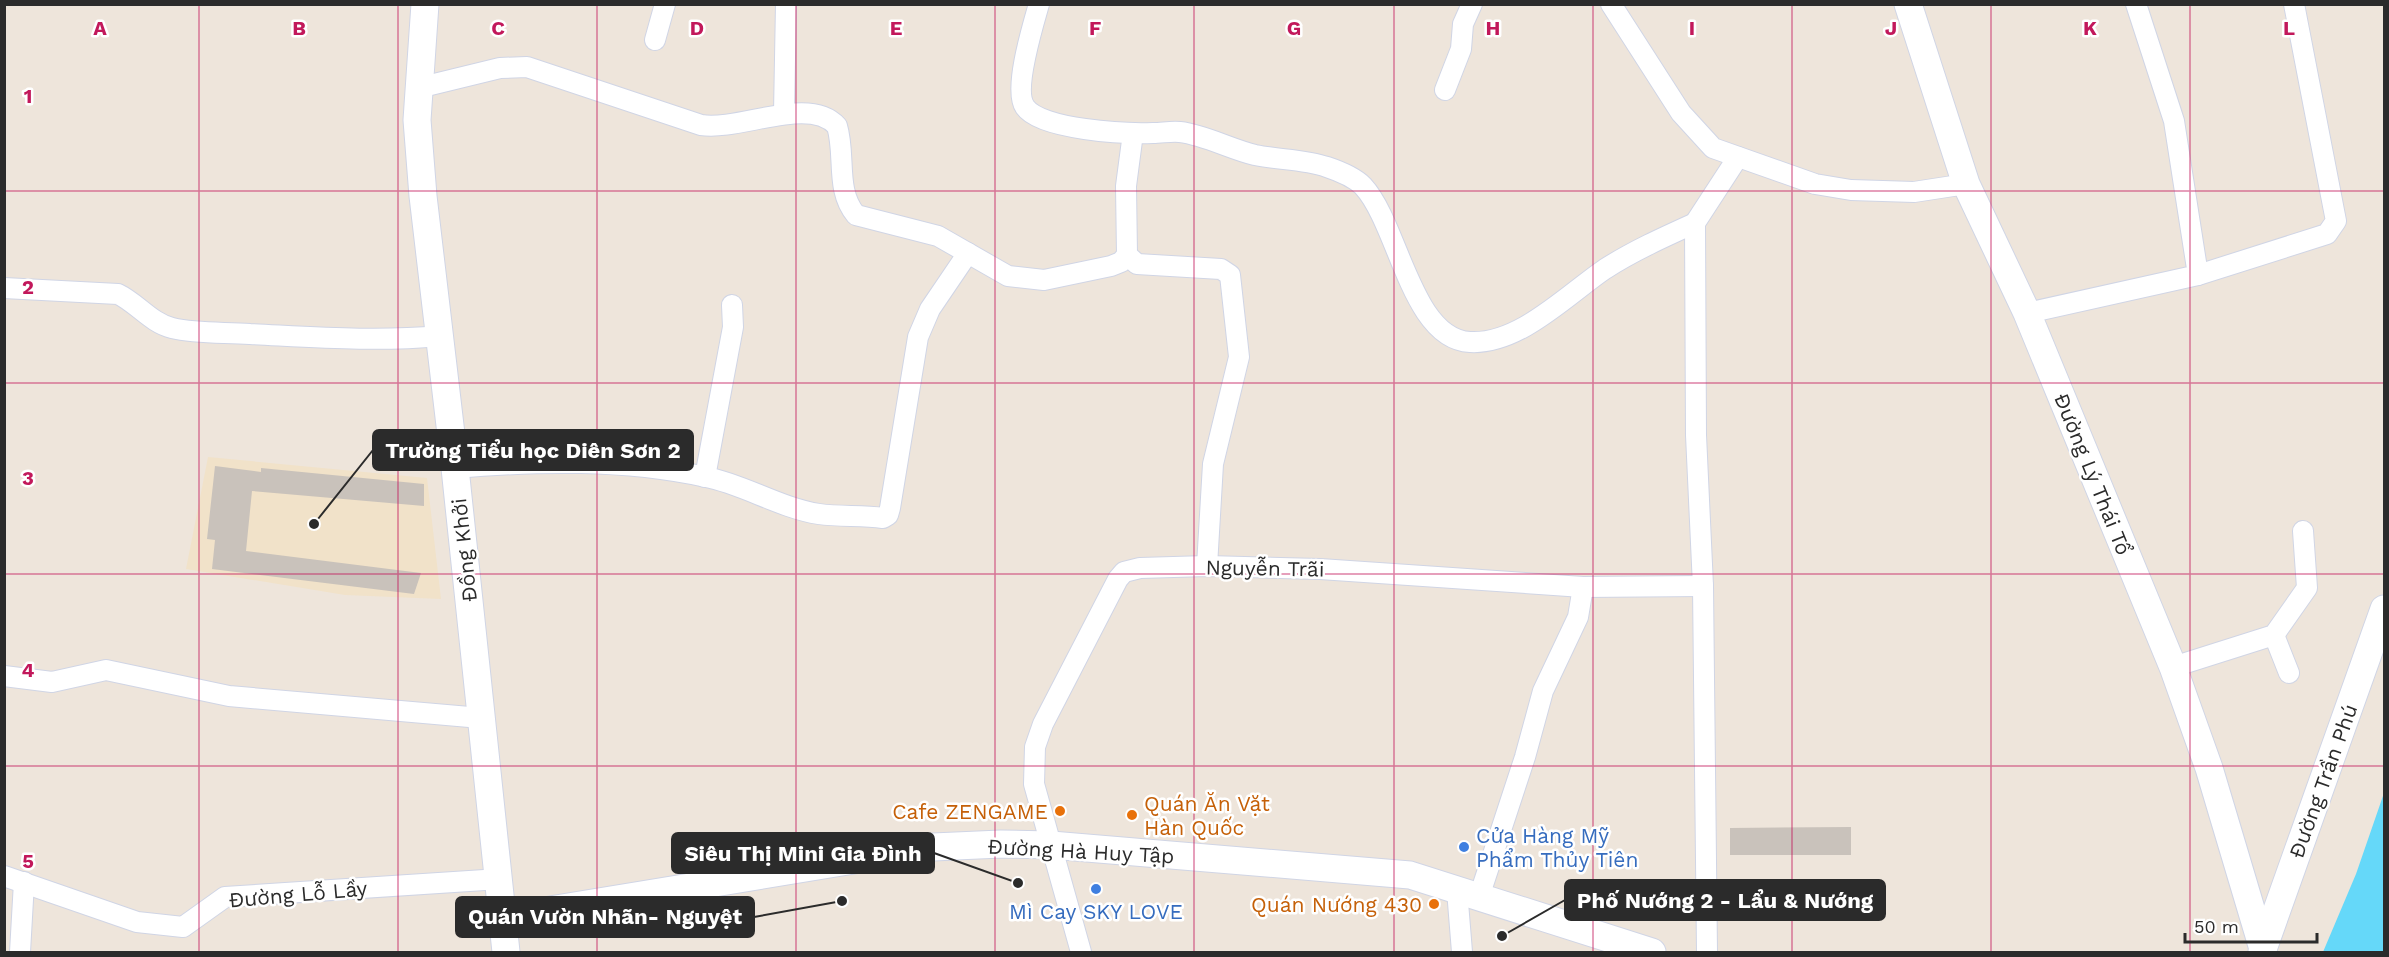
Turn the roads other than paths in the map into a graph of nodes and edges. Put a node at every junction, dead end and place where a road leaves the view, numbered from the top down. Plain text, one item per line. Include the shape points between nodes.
1 (425, 4) edge
2 (665, 4) edge
3 (786, 4) edge
4 (1039, 4) edge
5 (1472, 4) edge
6 (1611, 4) edge
7 (1908, 4) edge
8 (2136, 4) edge
9 (2294, 4) edge
10 (655, 39) dead end
11 (418, 88) junction
12 (1445, 90) dead end
13 (784, 113) junction
14 (1133, 133) junction
15 (1738, 157) junction
16 (1966, 184) junction
17 (1695, 223) junction
18 (968, 254) junction
19 (1127, 255) junction
20 (2198, 275) junction
21 (4, 288) edge
22 (732, 305) dead end
23 (2027, 313) junction
24 (439, 336) junction
25 (455, 468) junction
26 (705, 477) junction
27 (2303, 531) dead end
28 (1207, 566) junction
29 (1584, 586) junction
30 (1703, 586) junction
31 (2385, 609) edge
32 (2274, 634) junction
33 (2173, 667) junction
34 (2289, 673) dead end
35 (4, 676) edge
36 (481, 718) junction
37 (1051, 845) junction
38 (4, 876) edge
39 (500, 879) junction
40 (24, 882) junction
41 (1468, 894) junction
42 (502, 918) junction
43 (2263, 951) edge
44 (20, 952) edge
45 (506, 952) edge
46 (1081, 952) edge
47 (1462, 952) edge
48 (1652, 952) edge
49 (1707, 952) edge

1 - 11 street, Đồng Khởi
2 - 10 street
3 - 13 street
4 - 14 street via 1023,83 1025,108 1048,121 1081,129
5 - 12 street
6 - 15 street via 1702,138 1713,148
7 - 16 street, Đường Lý Thái Tổ
8 - 20 street via 2174,121
9 - 20 street via 2336,221 2327,234
11 - 13 street via 500,68 527,67 701,125 714,127
11 - 24 street, Đồng Khởi via 423,196
13 - 18 street via 821,114 837,126 844,193 856,215 938,236
14 - 17 street via 1183,132 1255,155 1328,167 1355,180 1380,212 1430,319 1445,335 1472,343 1520,329 1552,311 1604,270
14 - 19 street via 1126,186
15 - 16 street via 1815,184 1851,190 1904,192
15 - 17 street
16 - 23 street, Đường Lý Thái Tổ
17 - 30 street via 1696,435
18 - 19 street via 1008,276 1044,279 1110,266
18 - 26 street via 930,309 918,337 888,515 883,518 819,514
19 - 28 street via 1137,264 1221,269 1230,275 1239,357 1213,464
20 - 23 street
21 - 24 street via 118,294 164,325 204,333 354,340
22 - 26 street via 733,327
23 - 33 street, Đường Lý Thái Tổ
24 - 25 street, Đồng Khởi
25 - 26 street via 554,462 638,466
25 - 36 street, Đồng Khởi
27 - 32 street via 2307,588
28 - 29 street, Nguyễn Trãi
28 - 37 street, Nguyễn Trãi via 1140,568 1124,572 1118,579 1043,724 1035,747 1034,784
29 - 30 street, Nguyễn Trãi
29 - 41 street via 1578,616 1543,691 1519,777
30 - 49 street
31 - 43 street, Đường Trần Phú
32 - 33 street
32 - 34 street
33 - 43 street, Đường Lý Thái Tổ via 2210,768
35 - 36 street via 52,682 106,670 230,696
36 - 39 street, Đồng Khởi
37 - 41 street, Đường Hà Huy Tập via 1410,875
37 - 42 street, Đường Hà Huy Tập via 933,847
37 - 46 street, Nguyễn Trãi
38 - 40 street, Đường Lỗ Lầy
39 - 40 street, Đường Lỗ Lầy via 225,897 183,927 137,922
39 - 42 street, Đồng Khởi
40 - 44 street
41 - 47 street
41 - 48 street, Đường Hà Huy Tập
42 - 45 street, Đồng Khởi

